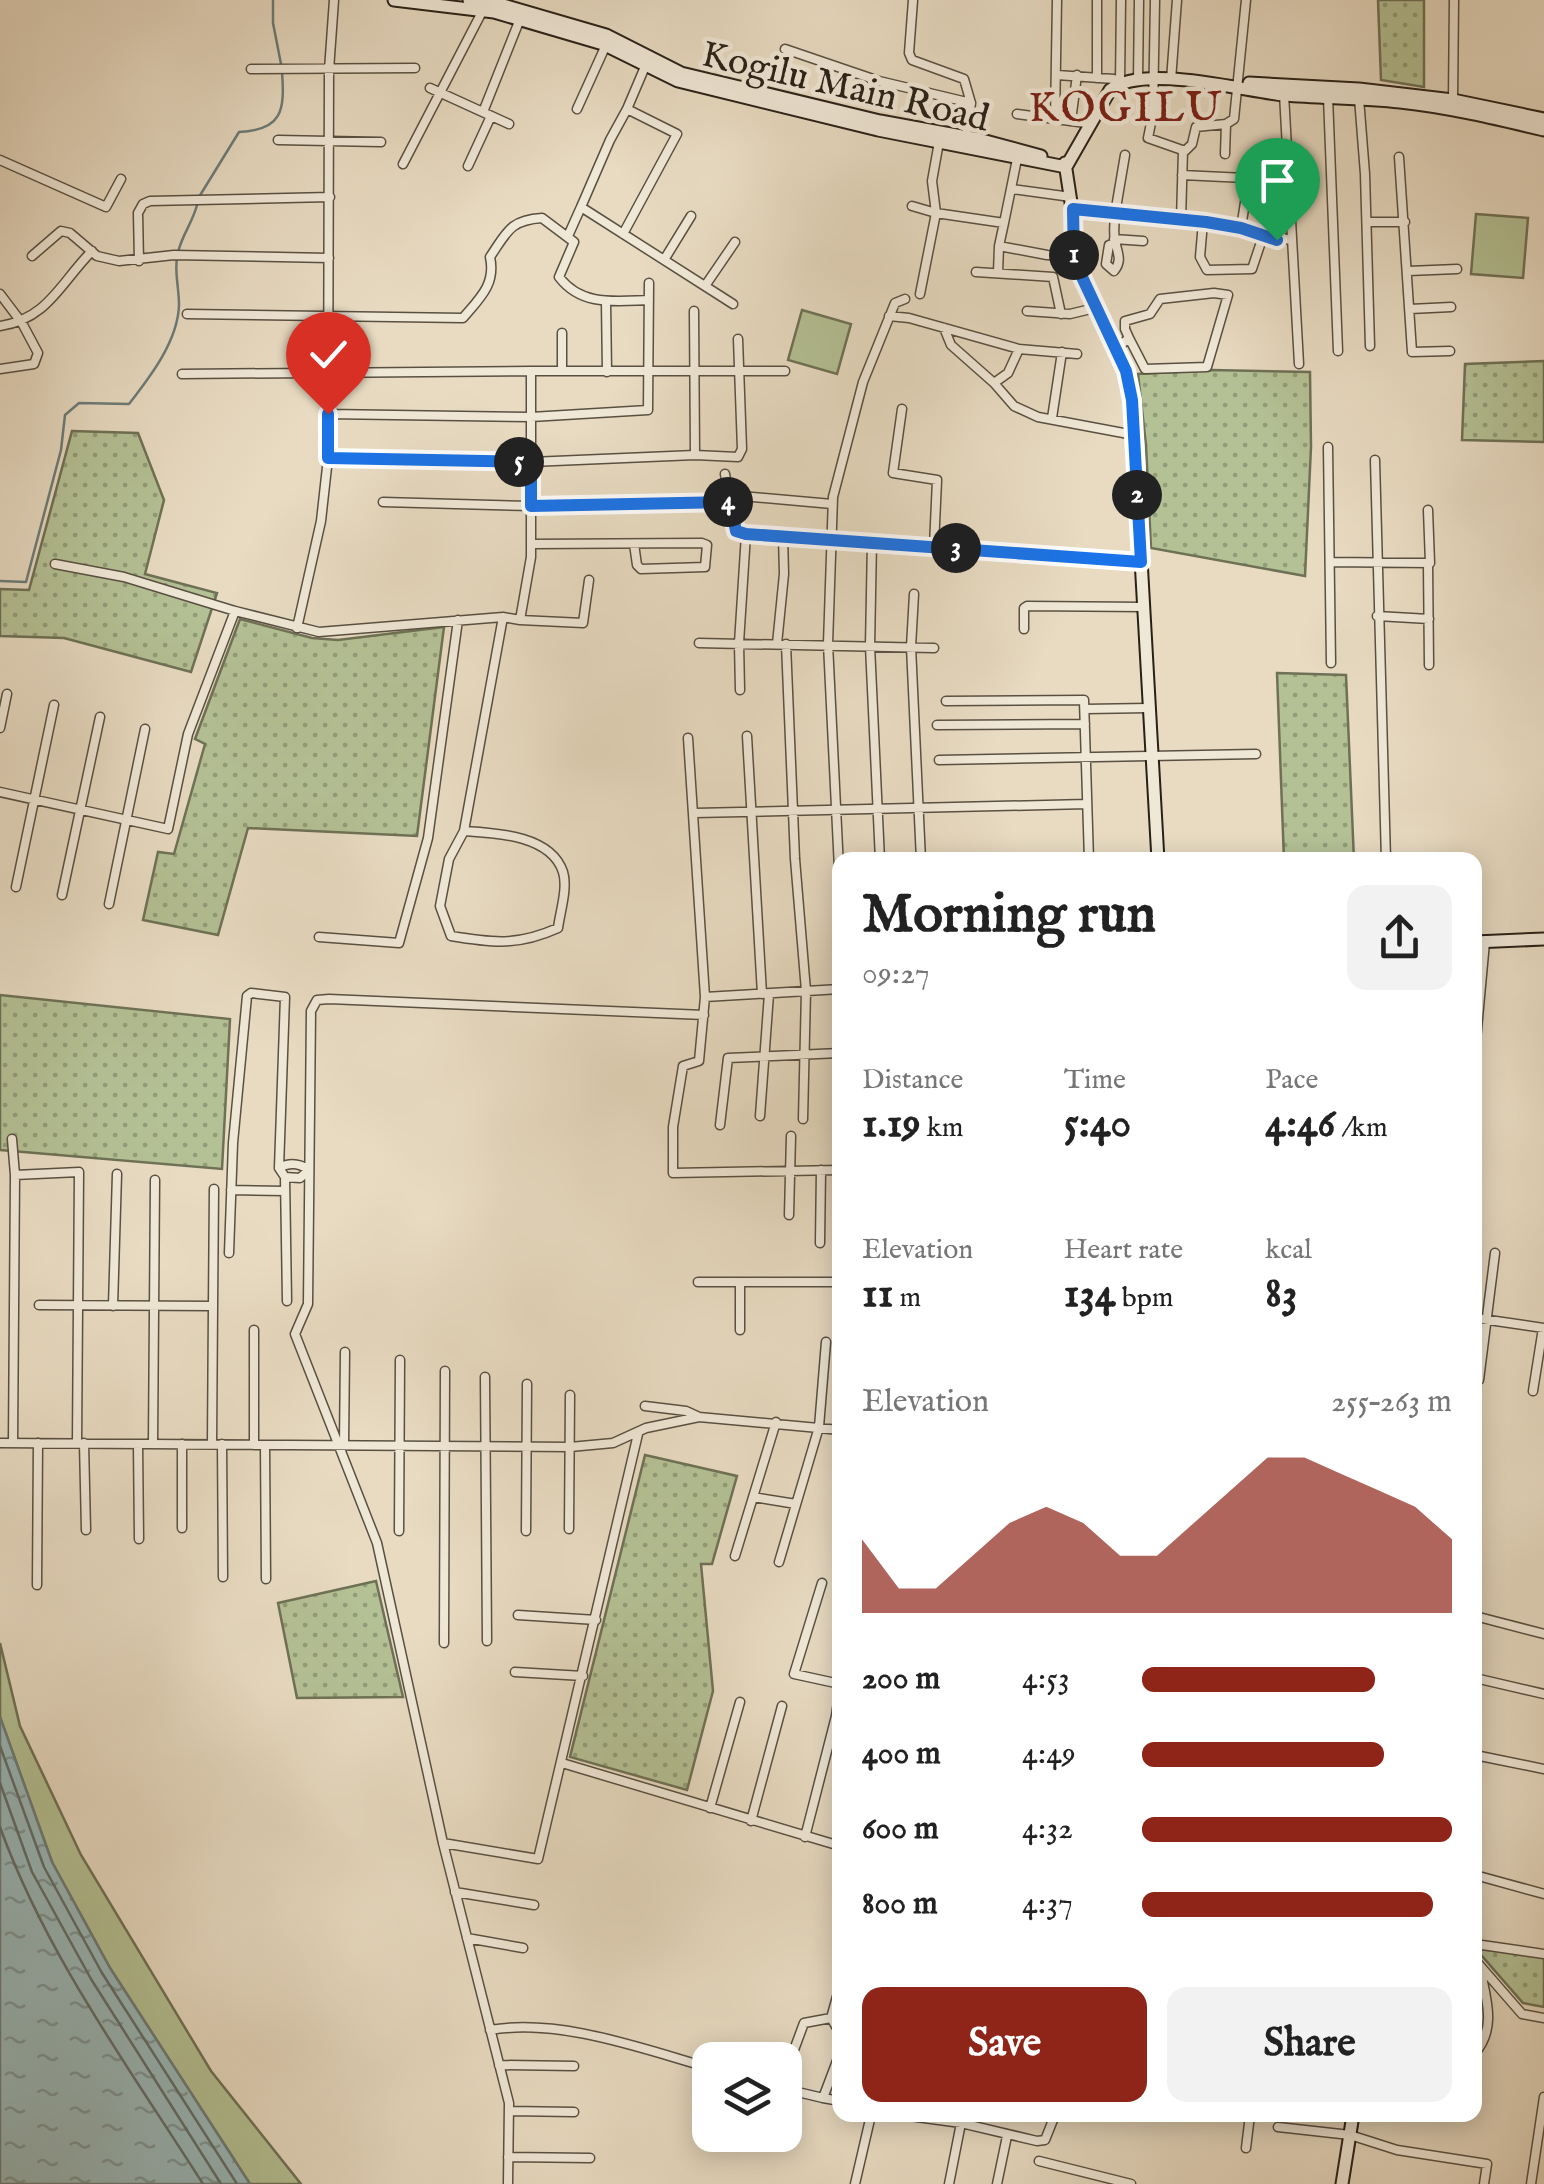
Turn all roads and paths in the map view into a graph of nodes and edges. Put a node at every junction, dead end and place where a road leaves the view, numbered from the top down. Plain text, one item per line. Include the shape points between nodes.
1 (334, 0) edge
2 (394, 0) edge
3 (469, 0) edge
4 (913, 0) edge
5 (1057, 0) edge
6 (1097, 0) edge
7 (1121, 0) edge
8 (1139, 0) edge
9 (1155, 0) edge
10 (1177, 0) edge
11 (1246, 0) edge
12 (1454, 0) edge
13 (483, 10) junction
14 (520, 20) junction
15 (606, 45) junction
16 (785, 49) dead end
17 (648, 60) junction
18 (415, 68) dead end
19 (251, 69) dead end
20 (329, 70) junction
21 (1077, 75) junction
22 (1057, 76) junction
23 (1154, 77) junction
24 (1171, 77) junction
25 (1097, 78) junction
26 (1138, 78) junction
27 (1118, 82) junction
28 (1238, 85) junction
29 (430, 88) dead end
30 (440, 93) junction
31 (1284, 94) junction
32 (1328, 97) junction
33 (1358, 98) junction
34 (972, 103) junction
35 (1454, 106) junction
36 (577, 109) dead end
37 (627, 109) junction
38 (487, 114) junction
39 (1017, 114) dead end
40 (1055, 119) junction
41 (1544, 119) edge
42 (1072, 121) junction
43 (1086, 123) junction
44 (508, 124) dead end
45 (1226, 124) junction
46 (1544, 130) edge
47 (966, 137) junction
48 (278, 140) dead end
49 (330, 141) junction
50 (381, 142) dead end
51 (939, 142) junction
52 (991, 147) junction
53 (1182, 150) junction
54 (1225, 154) dead end
55 (1124, 155) dead end
56 (1399, 157) dead end
57 (1017, 158) junction
58 (0, 160) edge
59 (403, 164) dead end
60 (1065, 164) junction
61 (468, 166) dead end
62 (1182, 175) junction
63 (121, 179) dead end
64 (1012, 189) junction
65 (330, 196) junction
66 (1072, 203) junction
67 (912, 206) dead end
68 (581, 207) junction
69 (936, 214) junction
70 (1115, 214) junction
71 (690, 216) dead end
72 (1181, 220) junction
73 (1202, 222) junction
74 (1367, 222) junction
75 (1405, 222) junction
76 (1004, 223) junction
77 (1241, 228) junction
78 (624, 234) junction
79 (568, 236) junction
80 (1263, 236) junction
81 (1291, 240) junction
82 (1144, 241) dead end
83 (735, 242) dead end
84 (999, 246) junction
85 (92, 251) junction
86 (32, 256) dead end
87 (1074, 256) junction
88 (329, 258) junction
89 (139, 260) junction
90 (664, 260) junction
91 (1457, 269) dead end
92 (1408, 271) junction
93 (976, 272) dead end
94 (998, 273) junction
95 (649, 283) dead end
96 (705, 286) junction
97 (0, 294) edge
98 (920, 294) dead end
99 (905, 299) dead end
100 (650, 300) junction
101 (606, 302) junction
102 (734, 304) dead end
103 (1098, 307) junction
104 (1452, 308) dead end
105 (1410, 309) junction
106 (694, 311) dead end
107 (1027, 311) dead end
108 (187, 314) dead end
109 (1061, 314) junction
110 (329, 316) junction
111 (889, 316) junction
112 (22, 323) junction
113 (0, 326) edge
114 (944, 328) junction
115 (562, 333) dead end
116 (1130, 338) junction
117 (738, 339) dead end
118 (1370, 346) dead end
119 (1019, 348) junction
120 (1116, 349) junction
121 (1338, 350) dead end
122 (1450, 350) dead end
123 (1062, 352) junction
124 (1077, 354) dead end
125 (1298, 364) dead end
126 (0, 369) edge
127 (328, 371) junction
128 (531, 371) junction
129 (785, 371) dead end
130 (562, 372) junction
131 (607, 372) junction
132 (649, 372) junction
133 (694, 372) junction
134 (739, 372) junction
135 (182, 374) dead end
136 (994, 383) junction
137 (902, 409) dead end
138 (328, 414) junction
139 (531, 416) junction
140 (1052, 418) junction
141 (1134, 436) junction
142 (1328, 447) dead end
143 (695, 455) junction
144 (328, 458) junction
145 (1375, 460) dead end
146 (531, 462) junction
147 (726, 474) dead end
148 (730, 498) junction
149 (383, 502) dead end
150 (832, 504) junction
151 (531, 506) junction
152 (1428, 510) dead end
153 (746, 534) junction
154 (783, 536) junction
155 (830, 538) junction
156 (872, 541) junction
157 (531, 544) junction
158 (634, 544) junction
159 (934, 546) junction
160 (1375, 561) junction
161 (1141, 562) junction
162 (1330, 562) junction
163 (1428, 562) junction
164 (55, 564) dead end
165 (589, 580) dead end
166 (914, 594) dead end
167 (1144, 607) junction
168 (235, 611) junction
169 (1377, 616) junction
170 (503, 617) junction
171 (1429, 619) junction
172 (458, 620) junction
173 (520, 620) junction
174 (297, 628) junction
175 (1024, 628) dead end
176 (699, 643) dead end
177 (739, 643) junction
178 (781, 644) junction
179 (828, 644) junction
180 (870, 646) junction
181 (912, 648) junction
182 (934, 648) dead end
183 (1332, 663) dead end
184 (1430, 665) dead end
185 (740, 690) dead end
186 (7, 694) dead end
187 (946, 701) dead end
188 (54, 705) dead end
189 (1149, 708) junction
190 (1084, 710) junction
191 (100, 718) dead end
192 (1085, 724) junction
193 (937, 725) dead end
194 (0, 728) edge
195 (145, 729) dead end
196 (746, 736) dead end
197 (688, 738) dead end
198 (1256, 754) dead end
199 (1152, 756) junction
200 (1086, 759) junction
201 (939, 760) dead end
202 (0, 792) edge
203 (33, 799) junction
204 (1087, 804) junction
205 (877, 808) junction
206 (919, 808) junction
207 (79, 809) junction
208 (793, 810) junction
209 (834, 810) junction
210 (752, 812) junction
211 (694, 813) junction
212 (127, 818) junction
213 (464, 831) junction
214 (837, 852) edge
215 (880, 852) edge
216 (922, 852) edge
217 (1089, 852) edge
218 (1158, 852) edge
219 (1386, 852) edge
220 (16, 887) dead end
221 (62, 896) dead end
222 (109, 904) dead end
223 (319, 937) dead end
224 (1544, 940) edge
225 (1482, 942) edge
226 (832, 989) edge
227 (806, 991) junction
228 (766, 994) junction
229 (705, 998) junction
230 (704, 1015) junction
231 (832, 1054) edge
232 (806, 1055) junction
233 (765, 1056) junction
234 (760, 1116) dead end
235 (803, 1119) dead end
236 (720, 1125) dead end
237 (791, 1136) dead end
238 (12, 1140) dead end
239 (279, 1168) junction
240 (309, 1170) junction
241 (790, 1170) junction
242 (821, 1170) junction
243 (832, 1170) edge
244 (117, 1174) dead end
245 (15, 1175) junction
246 (285, 1177) junction
247 (155, 1180) dead end
248 (214, 1188) dead end
249 (231, 1190) junction
250 (285, 1191) junction
251 (788, 1214) dead end
252 (820, 1243) dead end
253 (229, 1253) dead end
254 (1495, 1253) dead end
255 (698, 1282) dead end
256 (740, 1282) junction
257 (832, 1282) edge
258 (287, 1301) dead end
259 (38, 1305) dead end
260 (78, 1306) junction
261 (114, 1306) junction
262 (154, 1306) junction
263 (213, 1306) junction
264 (1482, 1319) edge
265 (1487, 1319) junction
266 (1544, 1328) edge
267 (254, 1330) dead end
268 (740, 1330) dead end
269 (826, 1342) dead end
270 (344, 1352) dead end
271 (1482, 1357) edge
272 (400, 1360) dead end
273 (445, 1372) dead end
274 (485, 1378) dead end
275 (527, 1384) dead end
276 (1533, 1390) dead end
277 (570, 1395) dead end
278 (645, 1406) dead end
279 (699, 1417) junction
280 (776, 1422) junction
281 (819, 1428) junction
282 (832, 1429) edge
283 (638, 1434) junction
284 (0, 1442) edge
285 (13, 1443) junction
286 (38, 1443) junction
287 (80, 1443) junction
288 (138, 1444) junction
289 (153, 1444) junction
290 (182, 1444) junction
291 (212, 1444) junction
292 (222, 1444) junction
293 (254, 1445) junction
294 (265, 1445) junction
295 (340, 1445) junction
296 (400, 1446) junction
297 (444, 1446) junction
298 (485, 1446) junction
299 (527, 1447) junction
300 (570, 1447) junction
301 (753, 1497) junction
302 (796, 1504) junction
303 (182, 1528) dead end
304 (569, 1529) dead end
305 (86, 1530) dead end
306 (399, 1531) dead end
307 (526, 1532) dead end
308 (140, 1539) dead end
309 (735, 1556) dead end
310 (779, 1562) dead end
311 (223, 1578) dead end
312 (266, 1579) dead end
313 (822, 1583) dead end
314 (37, 1584) dead end
315 (518, 1615) dead end
316 (1482, 1618) edge
317 (596, 1620) junction
318 (1544, 1634) edge
319 (487, 1641) dead end
320 (444, 1643) dead end
321 (515, 1672) dead end
322 (583, 1676) junction
323 (1482, 1680) edge
324 (832, 1684) edge
325 (1544, 1694) edge
326 (740, 1702) dead end
327 (782, 1706) dead end
328 (832, 1720) edge
329 (1482, 1756) edge
330 (562, 1763) junction
331 (1544, 1770) edge
332 (710, 1808) junction
333 (752, 1821) junction
334 (804, 1837) junction
335 (443, 1842) junction
336 (832, 1844) edge
337 (1482, 1877) edge
338 (455, 1892) junction
339 (1544, 1894) edge
340 (534, 1904) dead end
341 (467, 1938) junction
342 (1482, 1945) edge
343 (522, 1948) dead end
344 (1544, 1954) edge
345 (1482, 1968) edge
346 (1482, 1983) edge
347 (832, 2014) edge
348 (831, 2018) joint
349 (1544, 2018) edge
350 (490, 2030) junction
351 (797, 2042) edge
352 (1482, 2045) edge
353 (692, 2063) edge
354 (499, 2065) junction
355 (574, 2066) dead end
356 (832, 2074) edge
357 (802, 2093) edge
358 (1544, 2097) edge
359 (823, 2098) junction
360 (832, 2100) edge
361 (509, 2111) junction
362 (574, 2112) dead end
363 (869, 2122) edge
364 (939, 2122) edge
365 (1052, 2122) edge
366 (1249, 2122) edge
367 (1353, 2122) edge
368 (960, 2124) junction
369 (1278, 2127) dead end
370 (1350, 2135) junction
371 (1007, 2136) junction
372 (1246, 2148) dead end
373 (508, 2157) junction
374 (590, 2158) dead end
375 (1039, 2161) dead end
376 (1088, 2179) edge
377 (508, 2184) edge
378 (855, 2184) edge
379 (949, 2184) edge
380 (998, 2184) edge
381 (1132, 2184) edge
382 (1342, 2184) edge
383 (1484, 2184) edge
384 (1531, 2184) edge

1 - 20 street
2 - 13 main road, Kogilu Main Road
3 - 17 main road, Kogilu Main Road via 606,36
4 - 34 street via 912,60 964,80
5 - 22 street
6 - 25 street
7 - 27 street
8 - 26 street
9 - 23 street
10 - 24 street
11 - 28 street
12 - 35 street
13 - 14 main road, Kogilu Main Road
13 - 30 street
14 - 15 main road, Kogilu Main Road
14 - 38 street
15 - 17 main road, Kogilu Main Road
15 - 36 street
16 - 34 street
17 - 37 street
17 - 47 main road, Kogilu Main Road
17 - 51 main road, Kogilu Main Road via 678,81
18 - 20 street
19 - 20 street
20 - 49 street
21 - 22 street
21 - 25 street
21 - 42 street
22 - 40 street
23 - 24 main road
23 - 26 main road
23 - 53 street via 1148,138
24 - 28 main road
25 - 27 street
26 - 27 main road
27 - 43 main road via 1103,93
27 - 60 main road
28 - 31 main road
28 - 35 main road via 1359,89
28 - 45 street via 1234,119
29 - 30 street
30 - 38 street
30 - 59 street
31 - 32 main road
31 - 81 street
32 - 33 main road
32 - 121 street
33 - 35 main road
33 - 74 street
34 - 47 street
35 - 41 main road
35 - 46 main road
37 - 68 street
37 - 78 street via 677,134
38 - 44 street
38 - 61 street
39 - 40 street
40 - 42 street
42 - 43 street
43 - 60 main road
45 - 53 street via 1196,126 1189,150
45 - 54 street
47 - 52 main road, Kogilu Main Road
48 - 49 street
49 - 50 street
49 - 65 street
51 - 52 main road, Kogilu Main Road
51 - 69 street via 932,181
52 - 57 main road, Kogilu Main Road
52 - 60 main road, Kogilu Main Road
53 - 62 street
55 - 70 street
56 - 75 street
57 - 60 main road, Kogilu Main Road
57 - 64 street
58 - 63 street via 106,207
60 - 66 main road
62 - 72 street
62 - 77 street via 1245,178
64 - 66 street
64 - 76 street
65 - 88 street
65 - 89 street via 143,204
66 - 70 street
66 - 87 main road
67 - 69 street
68 - 78 street
68 - 79 street
69 - 76 street
69 - 98 street
70 - 72 street
70 - 82 street via 1115,241
71 - 90 street
72 - 73 street
73 - 77 street
73 - 80 street via 1200,257 1207,270 1252,268
74 - 75 street
74 - 118 street
75 - 92 street
76 - 84 street
77 - 80 street
78 - 90 street
79 - 101 street via 574,245 560,281 585,299
79 - 110 street via 542,218 508,229 490,258 488,286 463,318
80 - 81 street
81 - 125 street
83 - 96 street
84 - 87 street
84 - 94 street
85 - 86 street via 61,230
85 - 89 street
85 - 112 street via 54,298
87 - 103 main road
88 - 89 street
88 - 110 street
90 - 96 street
91 - 92 street
92 - 105 street
93 - 94 street
94 - 109 street via 1053,277
95 - 100 street
96 - 102 street
97 - 112 street
99 - 111 street via 894,302
100 - 101 street
100 - 132 street
101 - 131 street
103 - 109 street
103 - 120 main road
104 - 105 street
105 - 122 street via 1412,352
106 - 133 street
107 - 109 street
108 - 110 street
110 - 127 street
111 - 114 street
111 - 150 street via 863,382
112 - 113 street
112 - 126 street via 38,361
114 - 119 street
114 - 136 street via 951,345
115 - 130 street
116 - 116 street via 1125,321 1150,314 1160,299 1228,294 1207,367 1145,370
116 - 120 street
117 - 134 street
119 - 123 street
119 - 136 street via 1008,373
120 - 141 main road via 1129,386
123 - 124 street
123 - 140 street
127 - 128 street
127 - 135 street
127 - 138 street
128 - 130 street
128 - 139 street
129 - 134 street
130 - 131 street
131 - 132 street
132 - 133 street
132 - 139 street via 644,412
133 - 134 street
133 - 143 street
134 - 143 street via 741,454
136 - 140 street via 1014,406
137 - 159 street via 893,473 937,480
138 - 139 street
138 - 144 street
139 - 146 street
140 - 141 street
141 - 161 main road
142 - 162 street
143 - 146 street
144 - 146 street
144 - 174 street
145 - 160 street
146 - 151 street
147 - 148 street
148 - 150 street
148 - 151 street
148 - 153 street via 736,531
149 - 151 street
150 - 155 street
151 - 157 street
152 - 163 street
153 - 154 street
153 - 177 street
154 - 155 street
154 - 178 street
155 - 156 street
155 - 179 street
156 - 159 street
156 - 180 street
157 - 158 street
157 - 173 street
158 - 158 street via 706,545 705,566 641,568
159 - 161 street
160 - 162 street
160 - 163 street
160 - 169 street
161 - 167 main road
162 - 183 street
163 - 171 street
164 - 168 street
165 - 173 street via 583,623
166 - 181 street
167 - 175 street via 1027,606
167 - 189 main road
168 - 174 street
168 - 212 street via 188,734 168,829
169 - 171 street
169 - 219 street
170 - 172 street
170 - 173 street
170 - 213 street
171 - 184 street
172 - 174 street via 319,632
172 - 223 street via 428,838 399,942
176 - 177 street
177 - 178 street
177 - 185 street
178 - 179 street
178 - 208 street
179 - 180 street
179 - 209 street
180 - 181 street
180 - 205 street
181 - 182 street
181 - 206 street
186 - 194 street
187 - 190 street via 1084,700
188 - 203 street
189 - 190 street
189 - 199 main road
190 - 192 street
191 - 207 street
192 - 193 street
192 - 200 street
195 - 212 street
196 - 210 street
197 - 211 street
198 - 199 street
199 - 200 street
199 - 218 main road
200 - 201 street
200 - 204 street
202 - 203 street
203 - 207 street
203 - 220 street
204 - 206 street
204 - 217 street
205 - 206 street
205 - 209 street
205 - 215 street
206 - 216 street
207 - 212 street
207 - 221 street
208 - 209 street
208 - 210 street
208 - 227 street
209 - 214 street
210 - 211 street
210 - 228 street
211 - 229 street
212 - 222 street
213 - 213 street via 497,833 552,855 563,872 558,928 500,944 451,936 440,906
224 - 225 main road
226 - 227 street
227 - 228 street
227 - 232 street
228 - 229 street
228 - 233 street
229 - 230 street
230 - 240 street via 317,1000 311,1010
230 - 241 street via 699,1061 683,1066 674,1173
231 - 232 street
232 - 233 street
232 - 235 street
233 - 234 street
233 - 236 street via 728,1058
237 - 241 street
238 - 245 street
239 - 240 street via 300,1164
239 - 246 street
239 - 249 street via 288,1000 251,993
240 - 246 street via 300,1178
240 - 295 street via 308,1304 295,1334
241 - 242 street
241 - 251 street
242 - 243 street
242 - 252 street
244 - 261 street
245 - 260 street via 79,1172
245 - 285 street
246 - 250 street
247 - 262 street
248 - 263 street
249 - 250 street
249 - 253 street
250 - 258 street
254 - 265 street
255 - 256 street
256 - 257 street
256 - 268 street
259 - 260 street
260 - 261 street
260 - 287 street
261 - 262 street
262 - 263 street
262 - 289 street
263 - 291 street
264 - 265 street
265 - 266 street
265 - 271 street
266 - 276 street
267 - 293 street
269 - 281 street
270 - 295 street
272 - 296 street
273 - 297 street
274 - 298 street
275 - 299 street
277 - 300 street
278 - 279 street
279 - 280 street
279 - 283 street
280 - 281 street
280 - 301 street
281 - 282 street
281 - 302 street
283 - 300 street
283 - 317 street
284 - 285 street
285 - 286 street
286 - 287 street
286 - 314 street
287 - 288 street
287 - 305 street
288 - 289 street
288 - 308 street
289 - 290 street
290 - 291 street
290 - 303 street
291 - 292 street
292 - 293 street
292 - 311 street
293 - 294 street
294 - 295 street
294 - 312 street
295 - 296 street
295 - 335 street via 378,1543
296 - 297 street
296 - 306 street
297 - 298 street
297 - 320 street
298 - 299 street
298 - 319 street
299 - 300 street
299 - 307 street
300 - 304 street
301 - 302 street
301 - 309 street
302 - 310 street
313 - 324 street via 794,1674
315 - 317 street
316 - 318 street
317 - 322 street
321 - 322 street
322 - 330 street
323 - 325 street
326 - 332 street
327 - 333 street
328 - 334 street
329 - 331 street
330 - 332 street
330 - 335 street via 538,1859
332 - 333 street
333 - 334 street
334 - 336 street
335 - 338 street
337 - 339 street
338 - 340 street
338 - 341 street
341 - 343 street
341 - 350 street
342 - 344 street
345 - 349 street via 1522,2014
346 - 352 street via 1490,2023
347 - 348 street
348 - 351 street via 804,2024
350 - 353 street via 513,2026 608,2038
350 - 354 street
354 - 355 street
354 - 361 street
356 - 359 street
357 - 359 street
358 - 384 street
359 - 360 street
361 - 362 street
361 - 373 street
363 - 378 street
364 - 368 street
365 - 371 street via 1045,2140
366 - 372 street
367 - 370 main road
368 - 371 street
368 - 379 street
369 - 370 street
370 - 382 main road
370 - 383 street via 1487,2164
371 - 380 street
373 - 374 street
373 - 377 street
375 - 376 street
376 - 381 street

